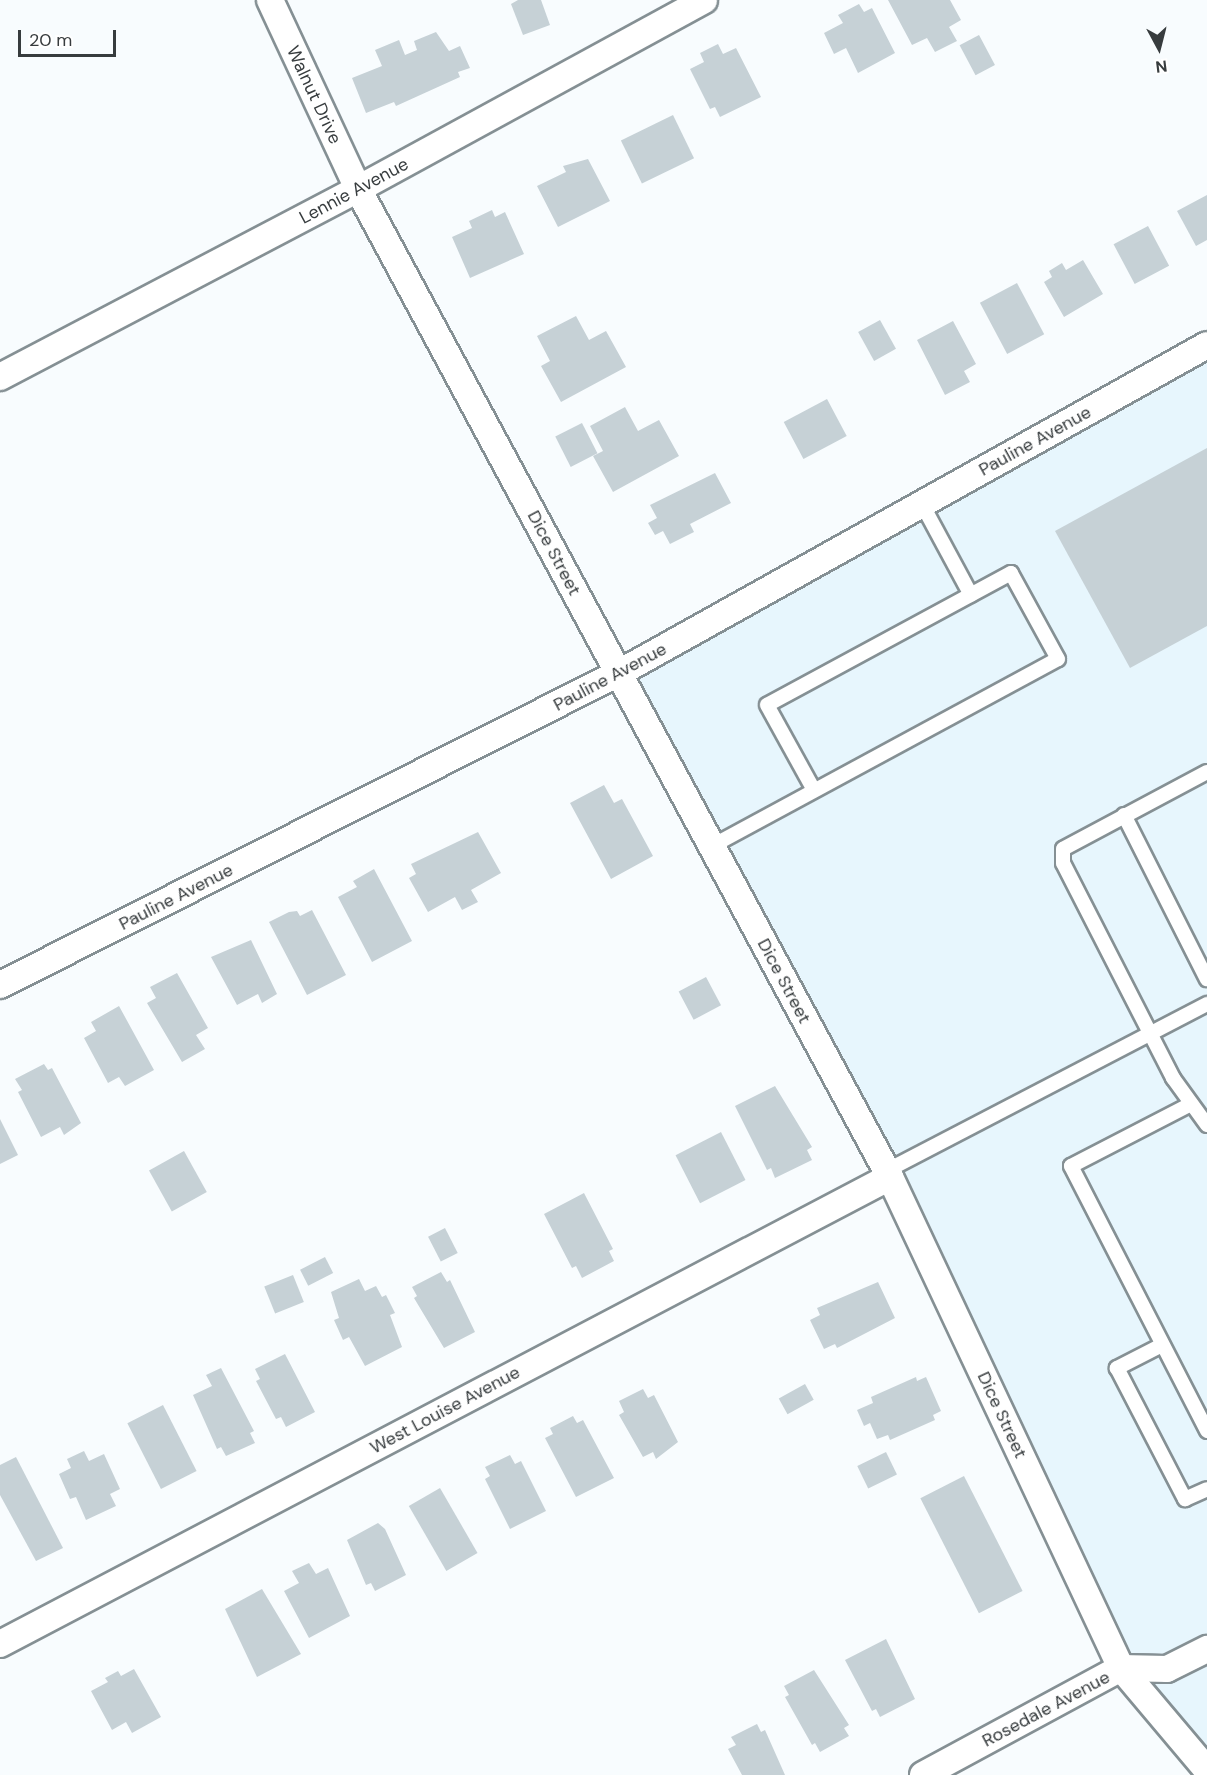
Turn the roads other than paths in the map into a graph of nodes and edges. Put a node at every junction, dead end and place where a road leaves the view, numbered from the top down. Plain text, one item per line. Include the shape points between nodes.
1 (270, 0) edge
2 (704, 0) edge
3 (358, 189) junction
4 (1207, 345) edge
5 (0, 377) edge
6 (922, 504) junction
7 (971, 595) junction
8 (620, 674) junction
9 (1207, 772) edge
10 (814, 790) junction
11 (1124, 815) junction
12 (712, 846) junction
13 (1207, 980) edge
14 (0, 985) edge
15 (1207, 1005) edge
16 (1150, 1034) junction
17 (1191, 1104) junction
18 (1207, 1125) edge
19 (888, 1174) junction
20 (1162, 1345) junction
21 (1207, 1431) edge
22 (1207, 1489) edge
23 (0, 1644) edge
24 (1207, 1649) edge
25 (1121, 1668) junction
26 (1207, 1770) edge
27 (923, 1775) edge

1 - 3 street, Walnut Drive
2 - 3 street, Lennie Avenue
3 - 5 street, Lennie Avenue
3 - 8 street, Dice Street
4 - 6 street, Pauline Avenue
6 - 7 lane
6 - 8 street, Pauline Avenue
7 - 10 lane via 767,705
7 - 10 lane via 1011,573 1058,659
8 - 12 street, Dice Street
8 - 14 street, Pauline Avenue
9 - 11 lane
10 - 12 lane
11 - 13 lane
11 - 16 lane via 1062,849 1063,863
12 - 19 street, Dice Street
15 - 16 lane
16 - 17 lane
16 - 19 lane
17 - 18 lane
17 - 20 lane via 1071,1166
19 - 23 street, West Louise Avenue
19 - 25 street, Dice Street
20 - 21 lane
20 - 22 lane via 1117,1368 1185,1499
24 - 25 street, Rosedale Avenue via 1167,1669
25 - 26 street, Dice Street
25 - 27 street, Rosedale Avenue

